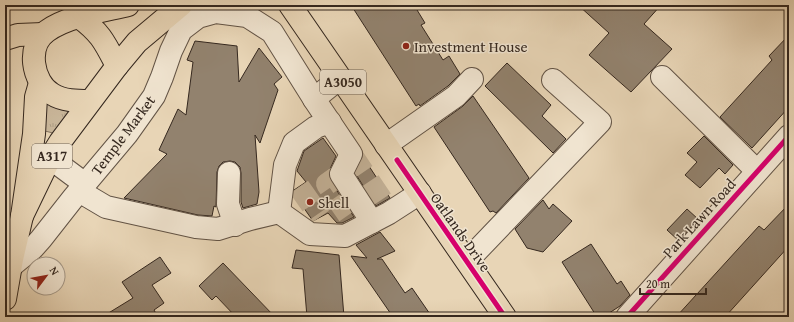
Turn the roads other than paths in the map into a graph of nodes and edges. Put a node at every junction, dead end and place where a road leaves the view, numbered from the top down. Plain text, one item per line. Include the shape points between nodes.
1 (128, 5) edge
2 (290, 5) edge
3 (178, 16) edge
4 (79, 17) junction
5 (43, 34) junction
6 (5, 41) edge
7 (34, 55) junction
8 (117, 66) junction
9 (662, 77) dead end
10 (340, 78) junction
11 (472, 79) dead end
12 (554, 80) dead end
13 (40, 83) junction
14 (314, 99) junction
15 (90, 101) junction
16 (330, 122) junction
17 (789, 136) edge
18 (386, 145) junction
19 (50, 158) junction
20 (285, 165) junction
21 (757, 171) junction
22 (229, 173) dead end
23 (299, 187) tunnel mouth
24 (82, 188) junction
25 (420, 193) junction
26 (279, 212) junction
27 (22, 216) junction
28 (320, 217) tunnel mouth
29 (372, 219) junction
30 (235, 225) junction
31 (335, 235) junction
32 (467, 261) junction
33 (10, 267) junction
34 (5, 299) edge
35 (505, 317) edge
36 (627, 317) edge

1 - 4 main road
2 - 10 main road, Oatlands Drive / A3050
3 - 8 main road, A317 via 137,42
3 - 14 street, Temple Market via 198,17 216,12 247,16 272,32
3 - 24 street, Temple Market via 171,51 154,96 127,134
4 - 5 main road via 61,23
4 - 8 main road via 102,38
5 - 6 main road via 18,35
5 - 7 main road via 38,40
6 - 7 main road
7 - 13 main road
8 - 15 main road, A317
9 - 21 street
10 - 14 street
10 - 18 main road, Oatlands Drive / A3050
11 - 18 street via 456,96
12 - 32 street via 600,122
13 - 15 main road via 58,97
13 - 27 main road, A317 via 36,97 34,134
14 - 16 street, Temple Market
15 - 19 main road, A317
16 - 20 street via 316,126 294,143
16 - 29 street, Temple Market via 351,154 341,174
17 - 21 street, Park Lawn Road
18 - 25 main road, Oatlands Drive / A3050
19 - 24 street
19 - 27 main road, A317
20 - 23 street
20 - 26 street
21 - 36 street, Park Lawn Road
22 - 30 street via 228,204
24 - 30 street via 106,207 196,227 218,229
24 - 33 street, Temple Market via 33,248
25 - 29 street
25 - 32 main road, Oatlands Drive / A3050
26 - 30 street
26 - 31 street via 310,234
27 - 33 main road, A317
28 - 31 street
29 - 31 street via 344,236
32 - 35 main road, Oatlands Drive / A3050
33 - 34 main road, A317

